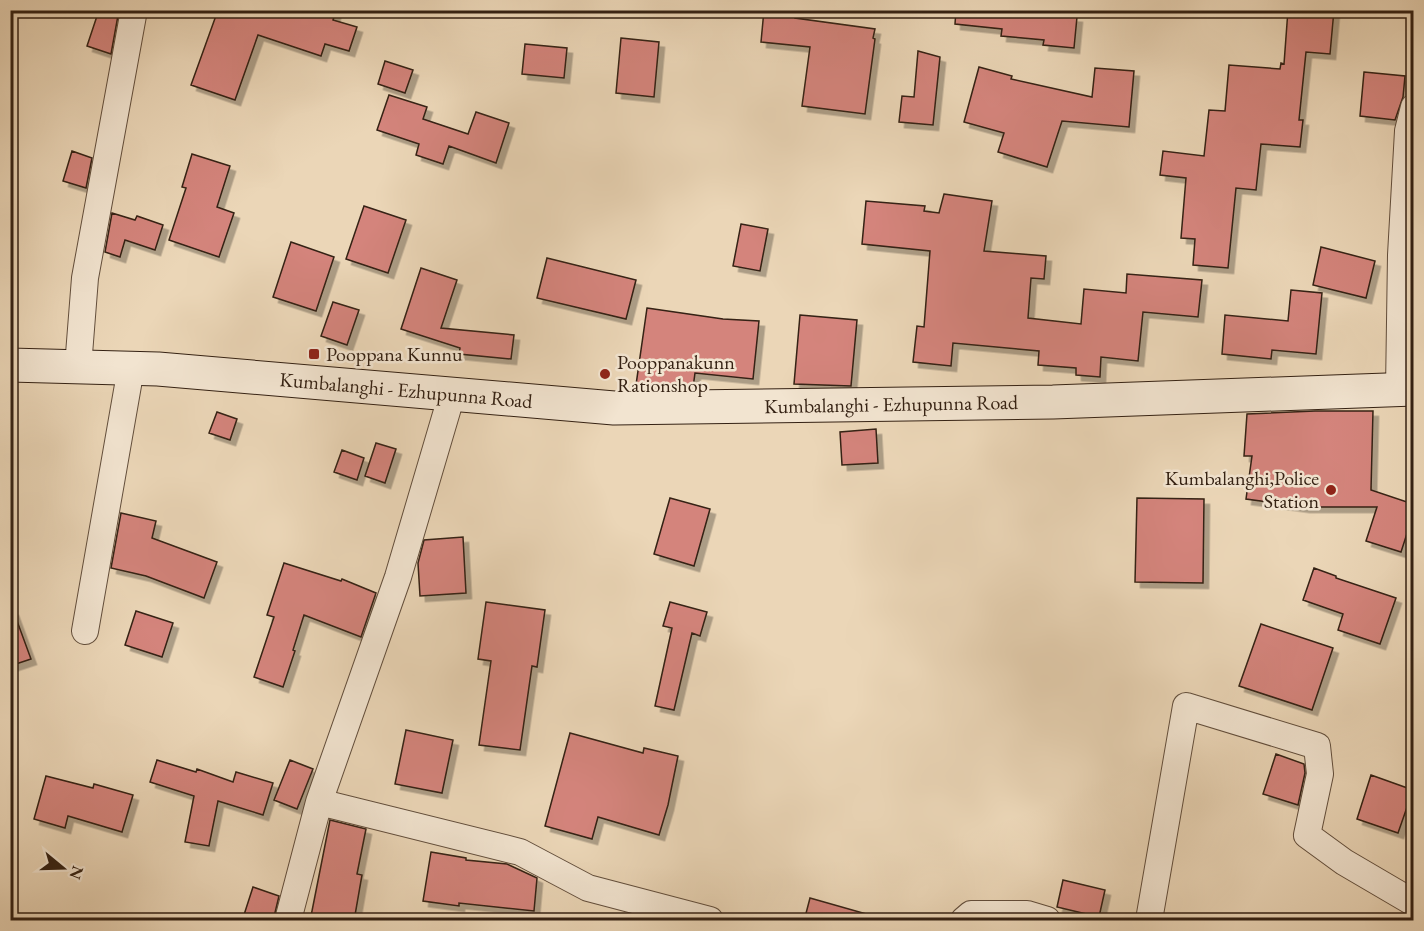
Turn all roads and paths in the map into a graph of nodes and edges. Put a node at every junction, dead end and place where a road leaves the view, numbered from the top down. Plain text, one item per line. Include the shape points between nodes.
1 (134, 10) edge
2 (1413, 107) edge
3 (10, 365) edge
4 (78, 367) junction
5 (131, 368) junction
6 (1406, 389) edge
7 (452, 394) junction
8 (85, 631) dead end
9 (318, 802) junction
10 (1413, 903) edge
11 (288, 921) edge
12 (710, 921) edge
13 (964, 921) edge
14 (1047, 921) edge
15 (1149, 921) edge

1 - 4 street via 85,278
2 - 6 street via 1408,131 1401,255
3 - 4 main road, Kumbalanghi - Ezhupunna Road
4 - 5 main road, Kumbalanghi - Ezhupunna Road
5 - 7 main road, Kumbalanghi - Ezhupunna Road
5 - 8 street
6 - 7 main road, Kumbalanghi - Ezhupunna Road via 1053,402 614,408
7 - 9 street via 398,577
9 - 11 street
9 - 12 street via 520,852 588,888
10 - 15 street via 1306,835 1320,774 1317,746 1186,706
13 - 14 street via 971,914 1027,914

